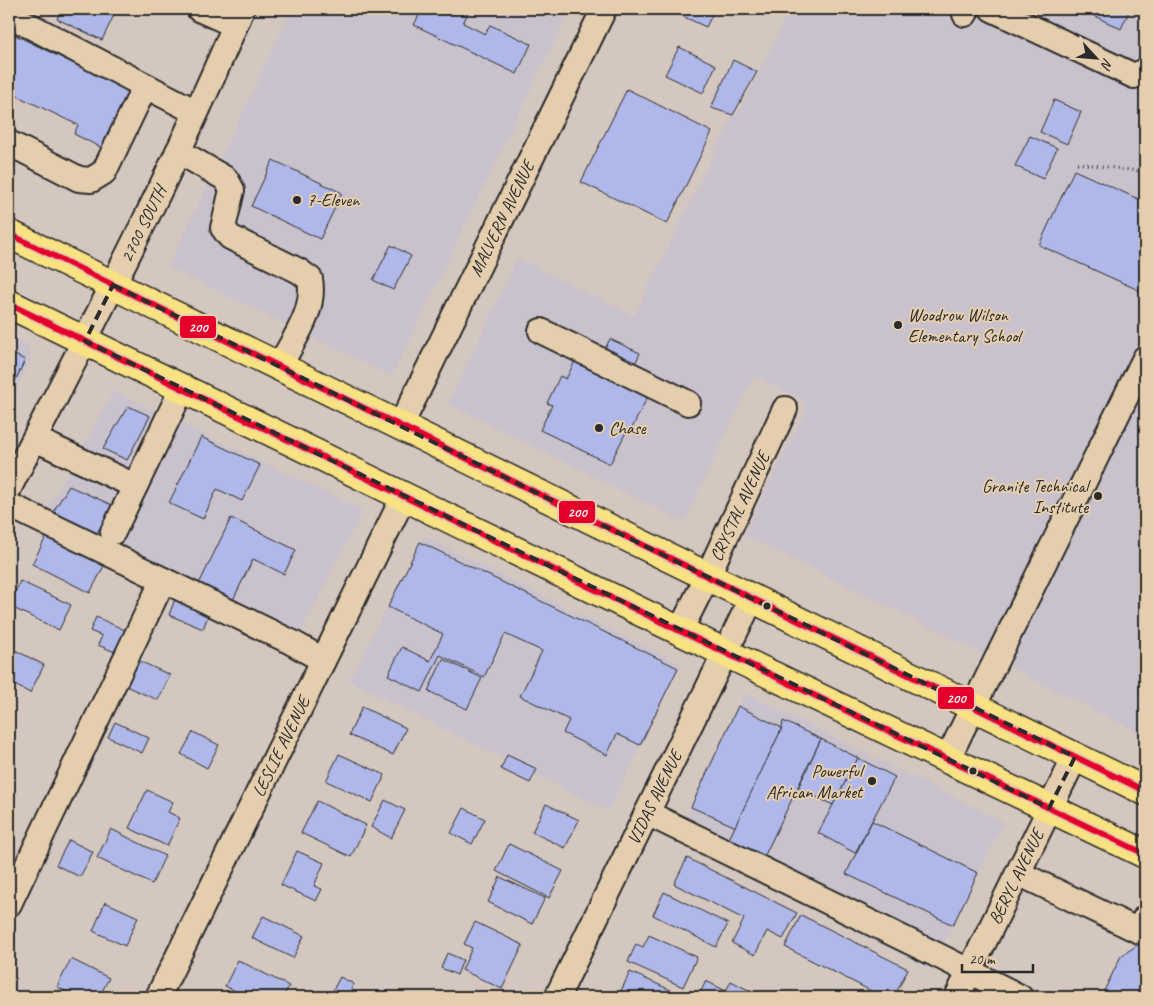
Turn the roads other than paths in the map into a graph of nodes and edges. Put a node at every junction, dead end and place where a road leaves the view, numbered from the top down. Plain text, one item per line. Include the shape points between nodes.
1 (199, 9) edge
2 (604, 9) edge
3 (992, 9) edge
4 (9, 14) edge
5 (238, 17) edge
6 (1145, 71) edge
7 (145, 86) junction
8 (196, 112) junction
9 (9, 143) edge
10 (178, 151) junction
11 (9, 234) edge
12 (112, 286) junction
13 (9, 304) edge
14 (541, 331) dead end
15 (85, 341) junction
16 (1145, 358) edge
17 (278, 367) junction
18 (182, 389) junction
19 (688, 403) dead end
20 (785, 408) dead end
21 (400, 427) junction
22 (35, 439) junction
23 (135, 486) junction
24 (9, 488) edge
25 (404, 496) junction
26 (9, 505) edge
27 (113, 532) dead end
28 (707, 577) junction
29 (163, 580) junction
30 (752, 598) junction
31 (680, 631) junction
32 (725, 652) junction
33 (324, 660) junction
34 (973, 706) junction
35 (1075, 757) junction
36 (946, 760) junction
37 (1145, 791) edge
38 (1049, 808) junction
39 (647, 813) junction
40 (1145, 854) edge
41 (1018, 873) junction
42 (9, 904) edge
43 (1145, 918) edge
44 (970, 971) junction
45 (158, 997) edge
46 (557, 997) edge
47 (957, 997) edge
48 (1020, 997) edge

1 - 5 street
2 - 21 street, MALVERN AVENUE
3 - 6 street via 1134,76
4 - 7 street
5 - 8 street, 2700 SOUTH
7 - 8 street
7 - 9 street via 104,172 91,180 79,179
8 - 10 street, 2700 SOUTH
10 - 12 street, 2700 SOUTH
10 - 17 street via 226,179 232,190 223,228 230,237 310,279 310,304
11 - 12 main road
12 - 15 street, 2700 SOUTH
12 - 17 main road
13 - 15 main road
14 - 19 street
15 - 18 main road
15 - 22 street, 2700 SOUTH
16 - 34 street
17 - 21 main road
18 - 23 street
18 - 25 main road
20 - 28 street, CRYSTAL AVENUE
21 - 28 main road
22 - 23 street
22 - 24 street, 2700 SOUTH
23 - 27 street
25 - 31 main road
25 - 33 street, LESLIE AVENUE
26 - 29 street
28 - 30 main road
28 - 31 street, CRYSTAL AVENUE
29 - 33 street
29 - 42 street
30 - 32 street, VIDAS AVENUE
30 - 34 main road
31 - 32 main road
32 - 36 main road
32 - 39 street, VIDAS AVENUE
33 - 45 street, LESLIE AVENUE
34 - 35 main road
34 - 36 street
35 - 37 main road
35 - 38 street, BERYL AVENUE
36 - 38 main road
38 - 40 main road
38 - 41 street, BERYL AVENUE
39 - 44 street
39 - 46 street, VIDAS AVENUE
41 - 43 street via 1139,931
41 - 44 street, BERYL AVENUE
44 - 47 street, BERYL AVENUE
44 - 48 street

